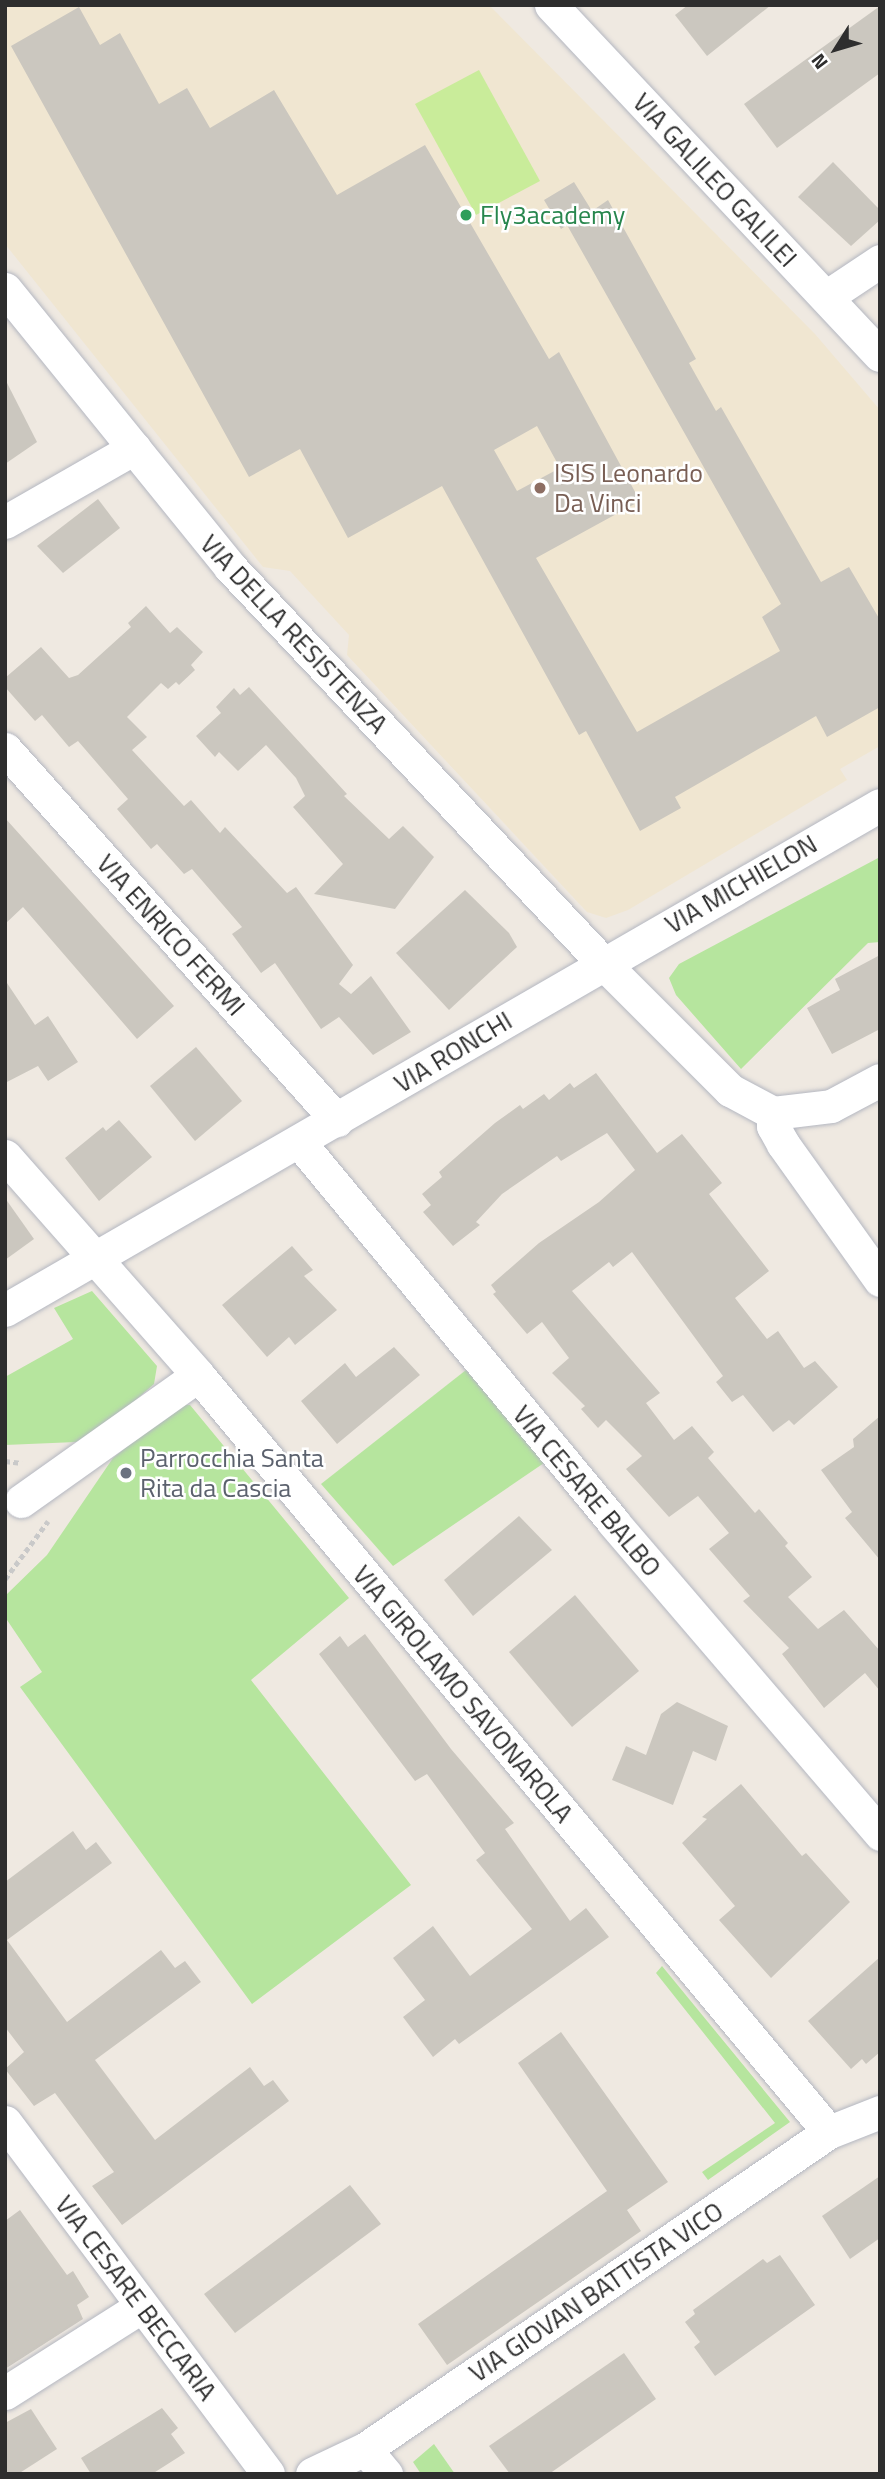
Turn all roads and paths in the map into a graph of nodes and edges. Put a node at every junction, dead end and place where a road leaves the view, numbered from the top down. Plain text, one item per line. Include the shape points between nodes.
1 (551, 5) edge
2 (880, 261) edge
3 (5, 289) edge
4 (826, 297) junction
5 (880, 355) edge
6 (134, 448) junction
7 (5, 522) edge
8 (5, 749) edge
9 (880, 805) edge
10 (603, 963) junction
11 (880, 1080) edge
12 (773, 1113) junction
13 (337, 1120) junction
14 (300, 1143) junction
15 (5, 1156) edge
16 (96, 1257) junction
17 (880, 1280) edge
18 (5, 1310) edge
19 (198, 1375) junction
20 (21, 1502) dead end
21 (880, 1834) edge
22 (878, 2114) edge
23 (5, 2122) edge
24 (829, 2132) junction
25 (142, 2305) junction
26 (5, 2393) edge
27 (376, 2461) edge
28 (268, 2474) edge
29 (312, 2474) edge

1 - 4 street, VIA GALILEO GALILEI
2 - 4 street
3 - 6 street, VIA DELLA RESISTENZA
4 - 5 street, VIA GALILEO GALILEI
6 - 7 street
6 - 10 street, VIA DELLA RESISTENZA via 230,567
8 - 13 street, VIA ENRICO FERMI
9 - 10 street, VIA MICHIELON
10 - 12 street via 730,1090
10 - 13 street, VIA RONCHI
11 - 12 street via 831,1106
12 - 17 street via 773,1126 783,1144
13 - 14 street, VIA RONCHI
14 - 16 street, VIA RONCHI
14 - 21 street, VIA CESARE BALBO via 613,1522
15 - 16 street, VIA GIROLAMO SAVONAROLA
16 - 18 street, VIA RONCHI
16 - 19 street, VIA GIROLAMO SAVONAROLA
19 - 20 street
19 - 24 street, VIA GIROLAMO SAVONAROLA
22 - 24 street, VIA GIOVAN BATTISTA VICO
23 - 25 street, VIA CESARE BECCARIA
24 - 27 street, VIA GIOVAN BATTISTA VICO
25 - 26 street
25 - 28 street, VIA CESARE BECCARIA
27 - 29 street, VIA GIOVAN BATTISTA VICO

